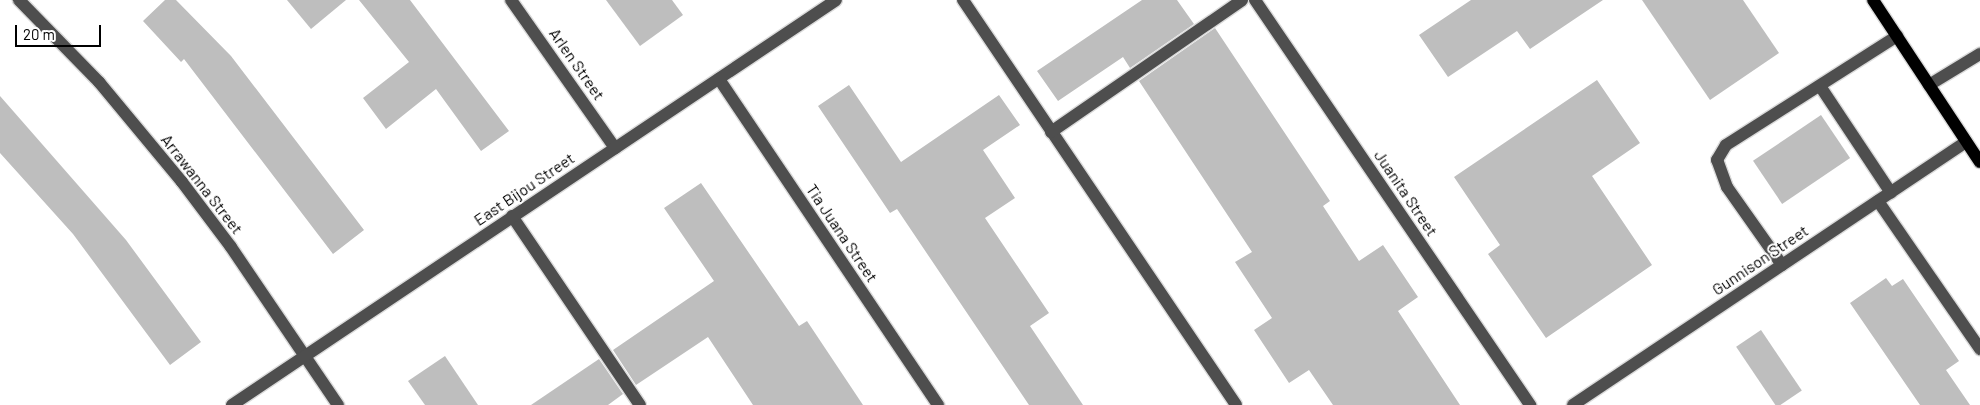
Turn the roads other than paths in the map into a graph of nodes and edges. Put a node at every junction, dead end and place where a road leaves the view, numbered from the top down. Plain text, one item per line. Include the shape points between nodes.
1 (19, 0) edge
2 (511, 0) edge
3 (836, 0) edge
4 (963, 0) edge
5 (1242, 0) edge
6 (1256, 0) edge
7 (1873, 0) edge
8 (1897, 36) junction
9 (1980, 54) edge
10 (719, 79) junction
11 (1929, 85) junction
12 (1820, 86) junction
13 (1051, 132) junction
14 (1966, 142) junction
15 (615, 148) junction
16 (1980, 162) edge
17 (1891, 193) junction
18 (1878, 201) junction
19 (512, 216) junction
20 (1782, 265) junction
21 (1980, 349) edge
22 (304, 355) junction
23 (232, 405) edge
24 (338, 405) edge
25 (640, 405) edge
26 (938, 405) edge
27 (1236, 405) edge
28 (1530, 405) edge
29 (1573, 405) edge

1 - 22 street, Arrawanna Street via 99,82 182,182
2 - 15 street, Arlen Street
3 - 10 street, East Bijou Street
4 - 13 street
5 - 13 street
6 - 28 street, Juanita Street
7 - 8 main road
8 - 11 main road
8 - 12 street
9 - 11 street
10 - 15 street, East Bijou Street
10 - 26 street, Tia Juana Street
11 - 14 main road
12 - 17 street
12 - 20 street via 1726,145 1717,160 1728,187
13 - 27 street
14 - 16 main road
14 - 17 street, Gunnison Street
15 - 19 street, East Bijou Street
17 - 18 street, Gunnison Street
18 - 20 street, Gunnison Street
18 - 21 street
19 - 22 street, East Bijou Street
19 - 25 street
20 - 29 street, Gunnison Street
22 - 23 street, East Bijou Street
22 - 24 street, Arrawanna Street

